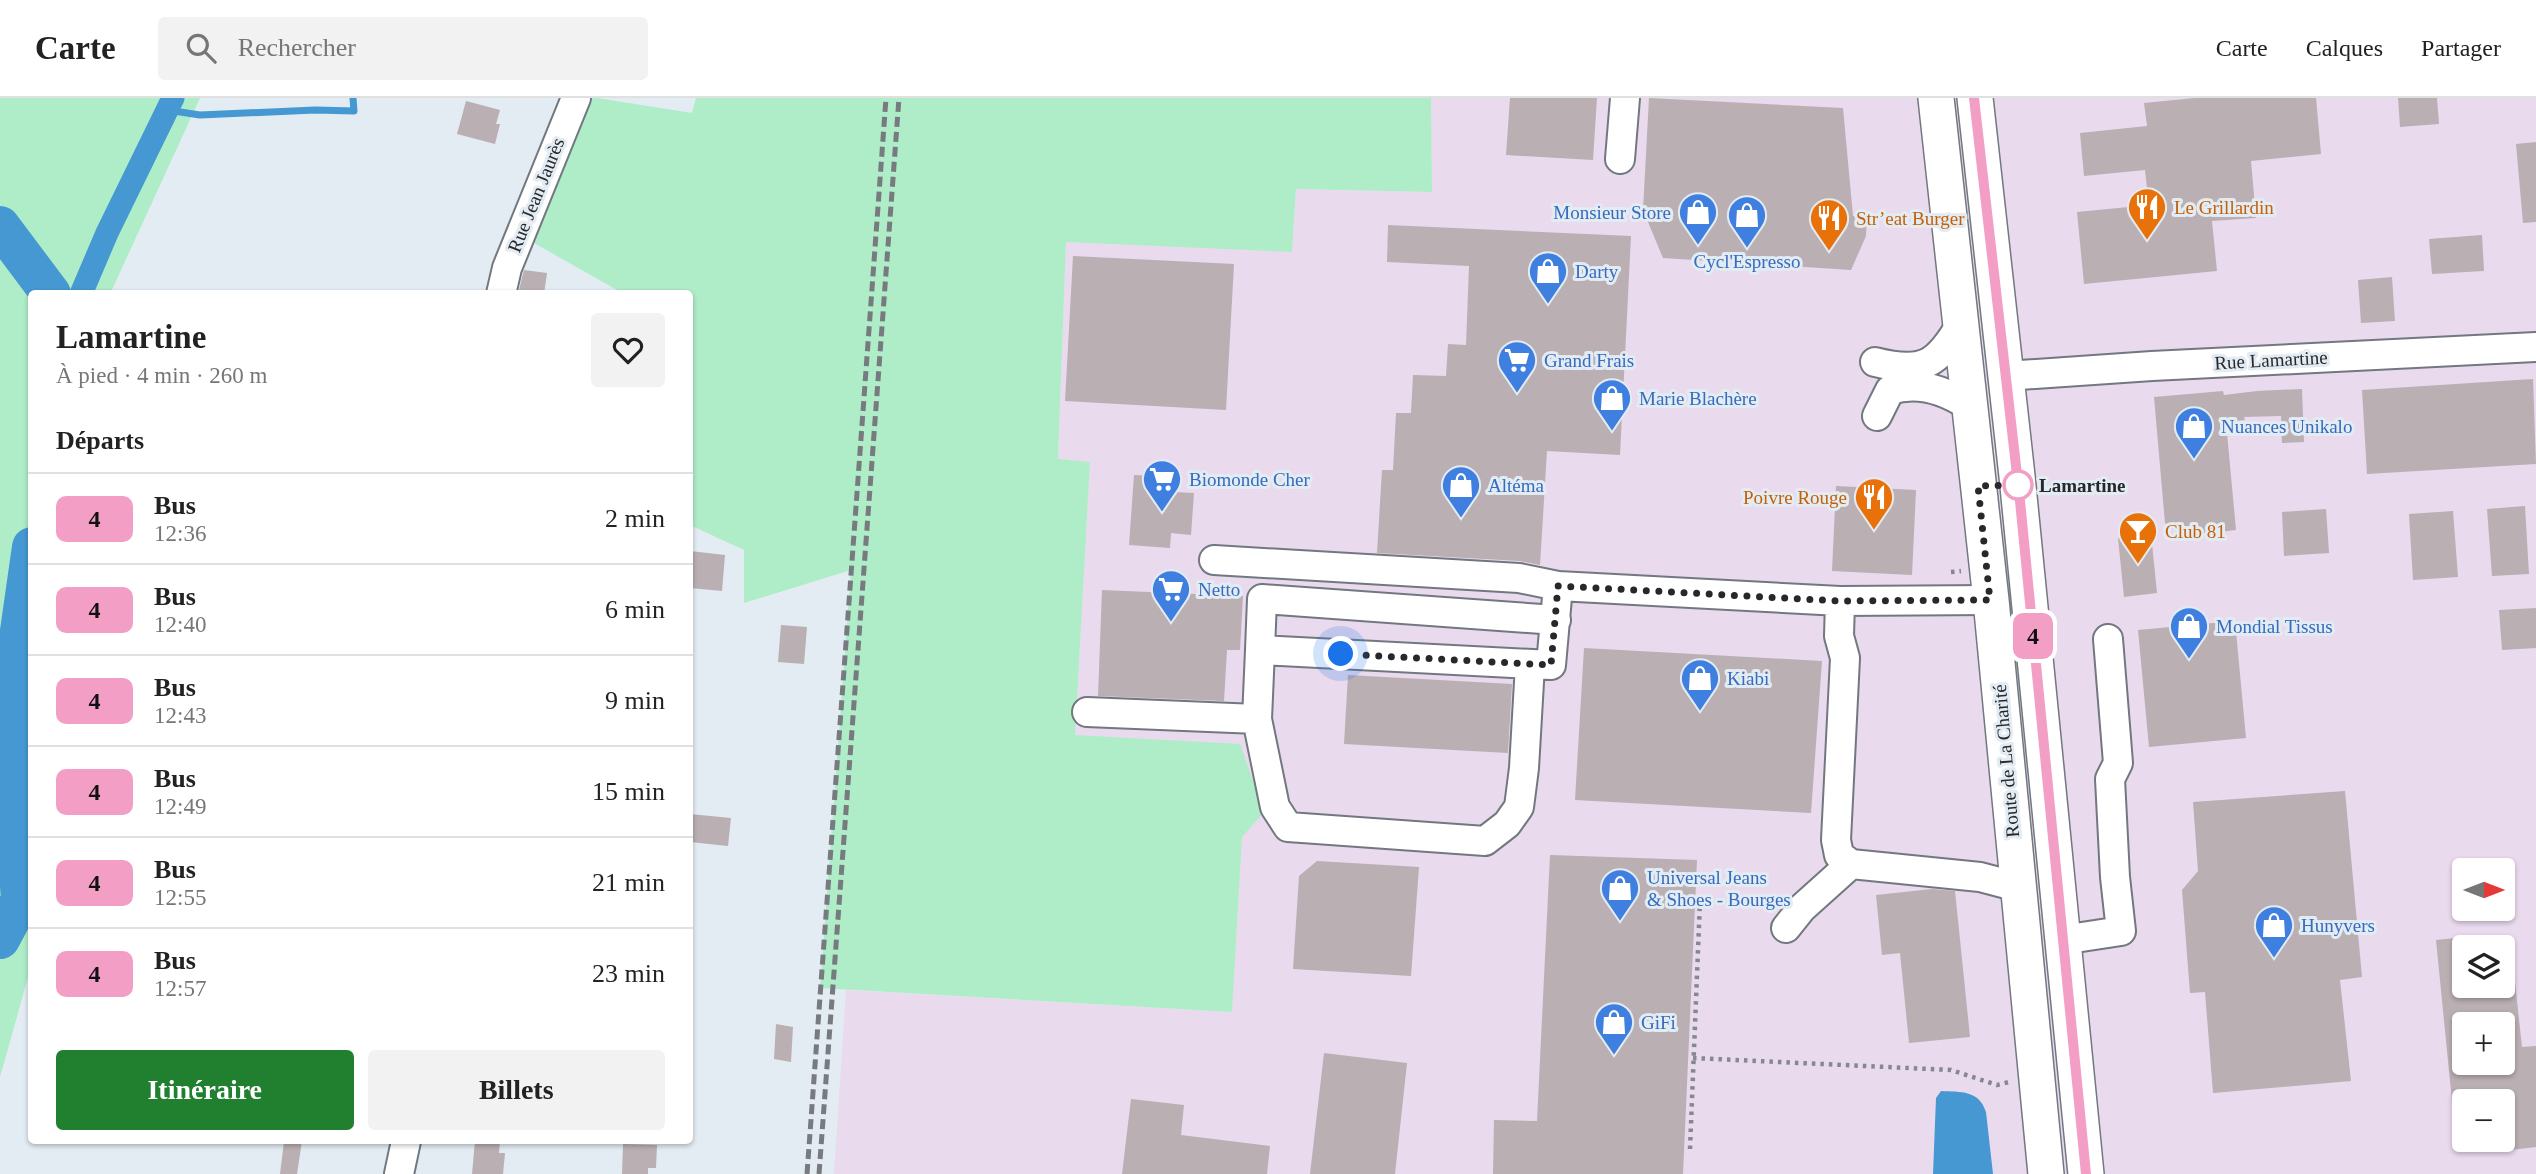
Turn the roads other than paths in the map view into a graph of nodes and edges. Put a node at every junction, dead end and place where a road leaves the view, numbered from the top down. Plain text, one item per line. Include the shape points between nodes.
1 (576, 98) edge
2 (1625, 98) edge
3 (1936, 98) edge
4 (1975, 98) edge
5 (1620, 159) dead end
6 (502, 290) edge
7 (1961, 324) junction
8 (2536, 347) edge
9 (1875, 362) dead end
10 (2006, 376) junction
11 (1969, 406) junction
12 (1877, 416) dead end
13 (1214, 560) dead end
14 (1558, 586) junction
15 (1990, 600) junction
16 (1840, 601) junction
17 (1556, 620) junction
18 (2108, 639) dead end
19 (1260, 650) junction
20 (1530, 664) junction
21 (1087, 712) dead end
22 (1257, 719) junction
23 (1852, 864) junction
24 (2018, 887) junction
25 (1786, 928) dead end
26 (2062, 940) junction
27 (405, 1144) edge
28 (400, 1174) edge
29 (2046, 1174) edge
30 (2086, 1174) edge

1 - 6 street, Rue Jean Jaurès via 506,268
2 - 5 street
3 - 7 main road, Route de La Charité
4 - 10 main road, Route de La Charité
7 - 9 street via 1947,348 1926,364 1899,367
7 - 11 main road, Route de La Charité
8 - 10 street, Rue Lamartine
10 - 26 main road, Route de La Charité
11 - 12 street via 1944,392 1900,387 1891,390
11 - 15 main road, Route de La Charité
13 - 14 street via 1519,578
14 - 16 street
14 - 17 street
15 - 16 street
15 - 24 main road, Route de La Charité
16 - 23 street via 1839,636 1845,658 1836,839 1839,855
17 - 19 street via 1262,599
17 - 20 street via 1551,665
18 - 26 street via 2118,763 2110,791 2121,931
19 - 20 street
19 - 22 street
20 - 22 street via 1519,807 1507,824 1485,841 1288,827 1275,807
21 - 22 street
23 - 24 street via 1980,877
23 - 25 street
24 - 29 main road, Route de La Charité
26 - 30 main road, Route de La Charité
27 - 28 street

